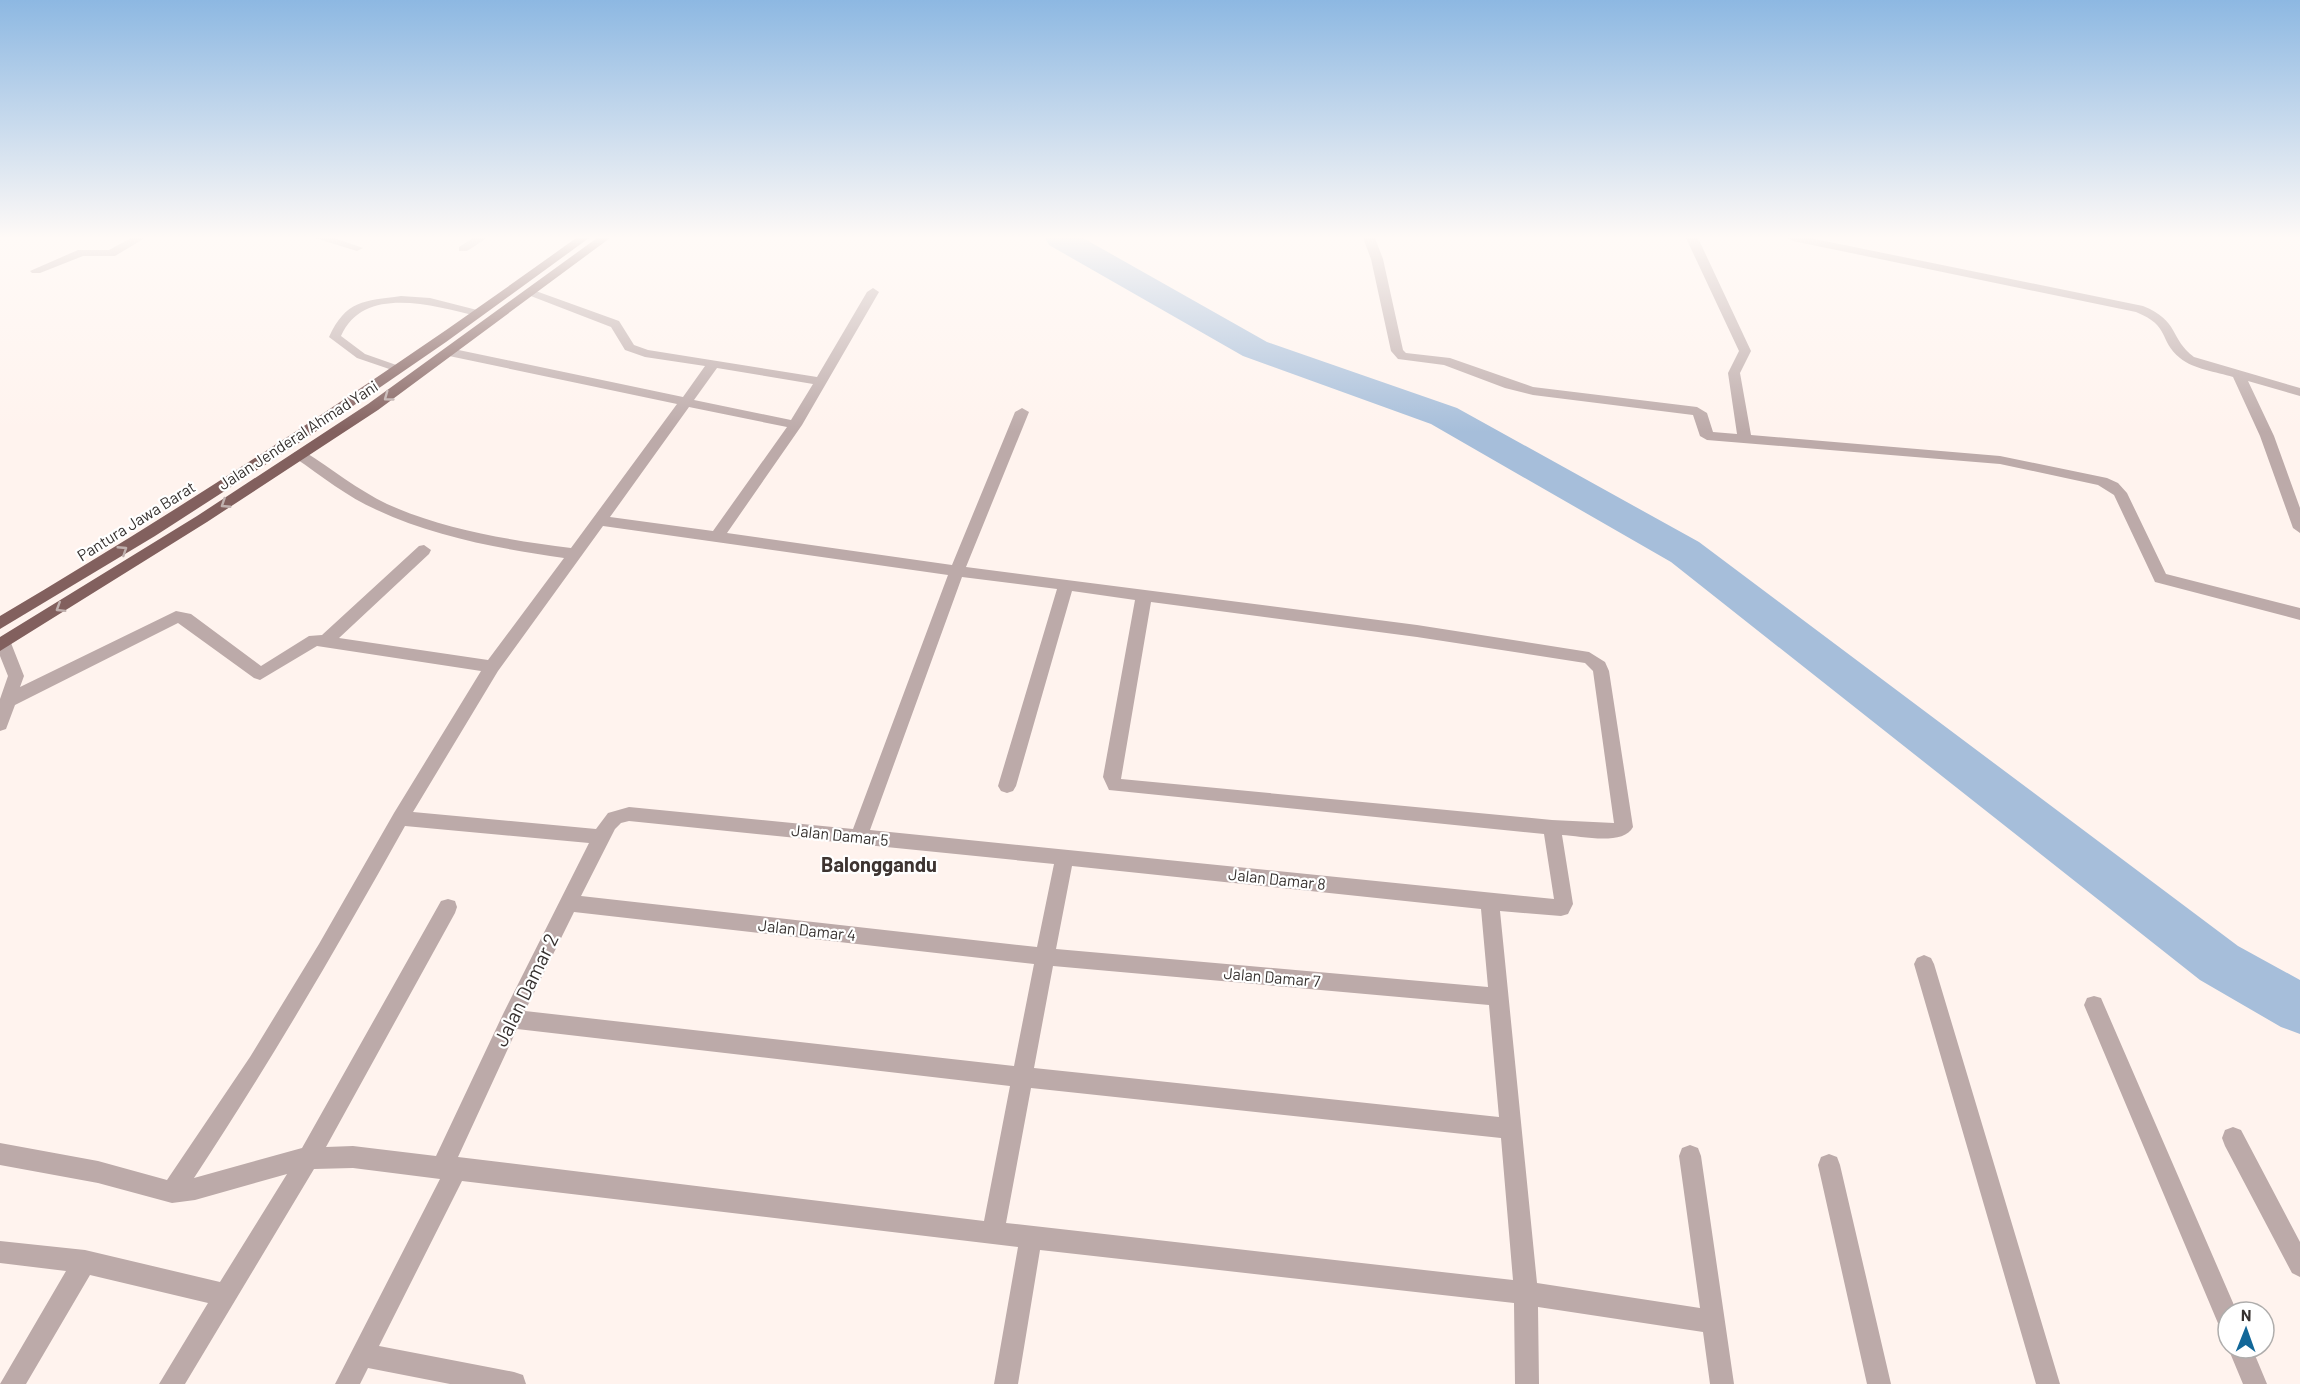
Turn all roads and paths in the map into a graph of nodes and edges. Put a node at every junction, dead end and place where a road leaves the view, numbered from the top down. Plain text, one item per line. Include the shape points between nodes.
1 (376, 303) edge
2 (436, 303) edge
3 (492, 303) edge
4 (516, 303) edge
5 (556, 303) edge
6 (867, 303) edge
7 (1386, 303) edge
8 (1722, 303) edge
9 (2108, 303) edge
10 (477, 313) junction
11 (496, 318) junction
12 (449, 352) junction
13 (713, 365) junction
14 (398, 369) junction
15 (419, 375) junction
16 (2239, 375) junction
17 (821, 381) junction
18 (2300, 392) edge
19 (684, 403) junction
20 (1022, 412) dead end
21 (795, 424) junction
22 (1745, 440) junction
23 (300, 455) junction
24 (598, 520) junction
25 (2300, 528) edge
26 (718, 535) junction
27 (424, 550) dead end
28 (574, 554) junction
29 (957, 571) junction
30 (1066, 585) junction
31 (1144, 595) junction
32 (2300, 615) edge
33 (0, 623) edge
34 (327, 640) junction
35 (1, 642) edge
36 (492, 668) junction
37 (10, 700) junction
38 (0, 723) edge
39 (1007, 786) dead end
40 (616, 816) joint
41 (400, 818) junction
42 (1552, 827) junction
43 (859, 836) junction
44 (601, 837) junction
45 (1064, 857) junction
46 (1490, 902) junction
47 (568, 903) junction
48 (448, 907) dead end
49 (1046, 957) junction
50 (1924, 964) dead end
51 (1498, 997) junction
52 (2094, 1005) dead end
53 (511, 1019) junction
54 (1022, 1077) junction
55 (1512, 1129) junction
56 (2233, 1138) dead end
57 (0, 1154) edge
58 (1690, 1156) dead end
59 (306, 1158) junction
60 (1830, 1165) dead end
61 (449, 1168) junction
62 (172, 1192) junction
63 (993, 1233) junction
64 (1031, 1237) junction
65 (0, 1252) edge
66 (85, 1262) junction
67 (2300, 1265) edge
68 (1526, 1293) junction
69 (224, 1295) junction
70 (2219, 1300) edge
71 (1712, 1322) junction
72 (362, 1355) junction
73 (2245, 1360) edge
74 (12, 1384) edge
75 (171, 1384) edge
76 (347, 1384) edge
77 (512, 1384) edge
78 (1006, 1384) edge
79 (1527, 1384) edge
80 (1722, 1384) edge
81 (1879, 1384) edge
82 (2048, 1384) edge
83 (2255, 1384) edge

1 - 14 lane via 366,304 343,319 334,338 361,356
2 - 10 lane
3 - 10 highway, Pantura Jawa Barat
4 - 11 highway, Jalan Jenderal Ahmad Yani
5 - 13 street via 615,324 629,347
6 - 17 street
7 - 22 street via 1397,351 1402,356 1446,361 1533,391 1698,411 1706,436
8 - 22 street via 1745,351 1734,373
9 - 16 street via 2161,318 2183,355
10 - 11 highway
10 - 14 highway, Pantura Jawa Barat
11 - 12 highway, Jalan Jenderal Ahmad Yani
12 - 15 highway, Jalan Jenderal Ahmad Yani
12 - 19 street
13 - 17 street
13 - 19 street
14 - 15 highway
33 -> 14 highway, Pantura Jawa Barat via 214,492
15 -> 23 highway, Jalan Jenderal Ahmad Yani
16 - 18 street
16 - 25 street via 2267,436
17 - 21 street
19 - 21 street
19 - 24 street
20 - 29 street
21 - 26 street
22 - 32 street via 2000,460 2106,483 2120,493 2160,578
23 - 28 street via 381,506 425,523 480,539
23 -> 35 highway, Jalan Jenderal Ahmad Yani
24 - 26 street
24 - 28 street
26 - 29 street
27 - 34 street
28 - 36 street
29 - 30 street
29 - 43 street
30 - 31 street
30 - 39 street
31 - 42 street via 1112,777 1115,785
31 - 42 street via 1589,658 1601,672 1624,827 1617,831
34 - 36 street
34 - 37 street via 309,641 261,674 185,618 176,617
35 - 37 street via 16,676
36 - 41 street
37 - 38 street
40 - 43 street, Jalan Damar 5 via 629,814
40 - 44 street, Jalan Damar 2
41 - 44 street
41 - 62 street via 257,1064
42 - 46 street, Jalan Damar 8 via 1563,907
43 - 45 street, Jalan Damar 5
44 - 47 street, Jalan Damar 2
45 - 46 street, Jalan Damar 8
45 - 49 street
46 - 51 street
47 - 49 street, Jalan Damar 4
47 - 53 street, Jalan Damar 2
48 - 59 street
49 - 51 street, Jalan Damar 7
49 - 54 street
50 - 82 street
51 - 55 street
52 - 70 street
53 - 54 street
53 - 61 street, Jalan Damar 2
54 - 55 street
54 - 63 street
55 - 68 street
56 - 67 street
57 - 62 street via 98,1172
58 - 71 street
59 - 61 street via 353,1156
59 - 62 street
59 - 69 street via 291,1189
60 - 81 street
61 - 63 street
61 - 72 street, Jalan Damar 2
63 - 64 street
64 - 68 street
64 - 78 street
65 - 66 street
66 - 69 street
66 - 74 street
68 - 71 street
68 - 79 street
69 - 75 street
71 - 80 street
72 - 76 street, Jalan Damar 2
72 - 77 street
73 - 83 street

